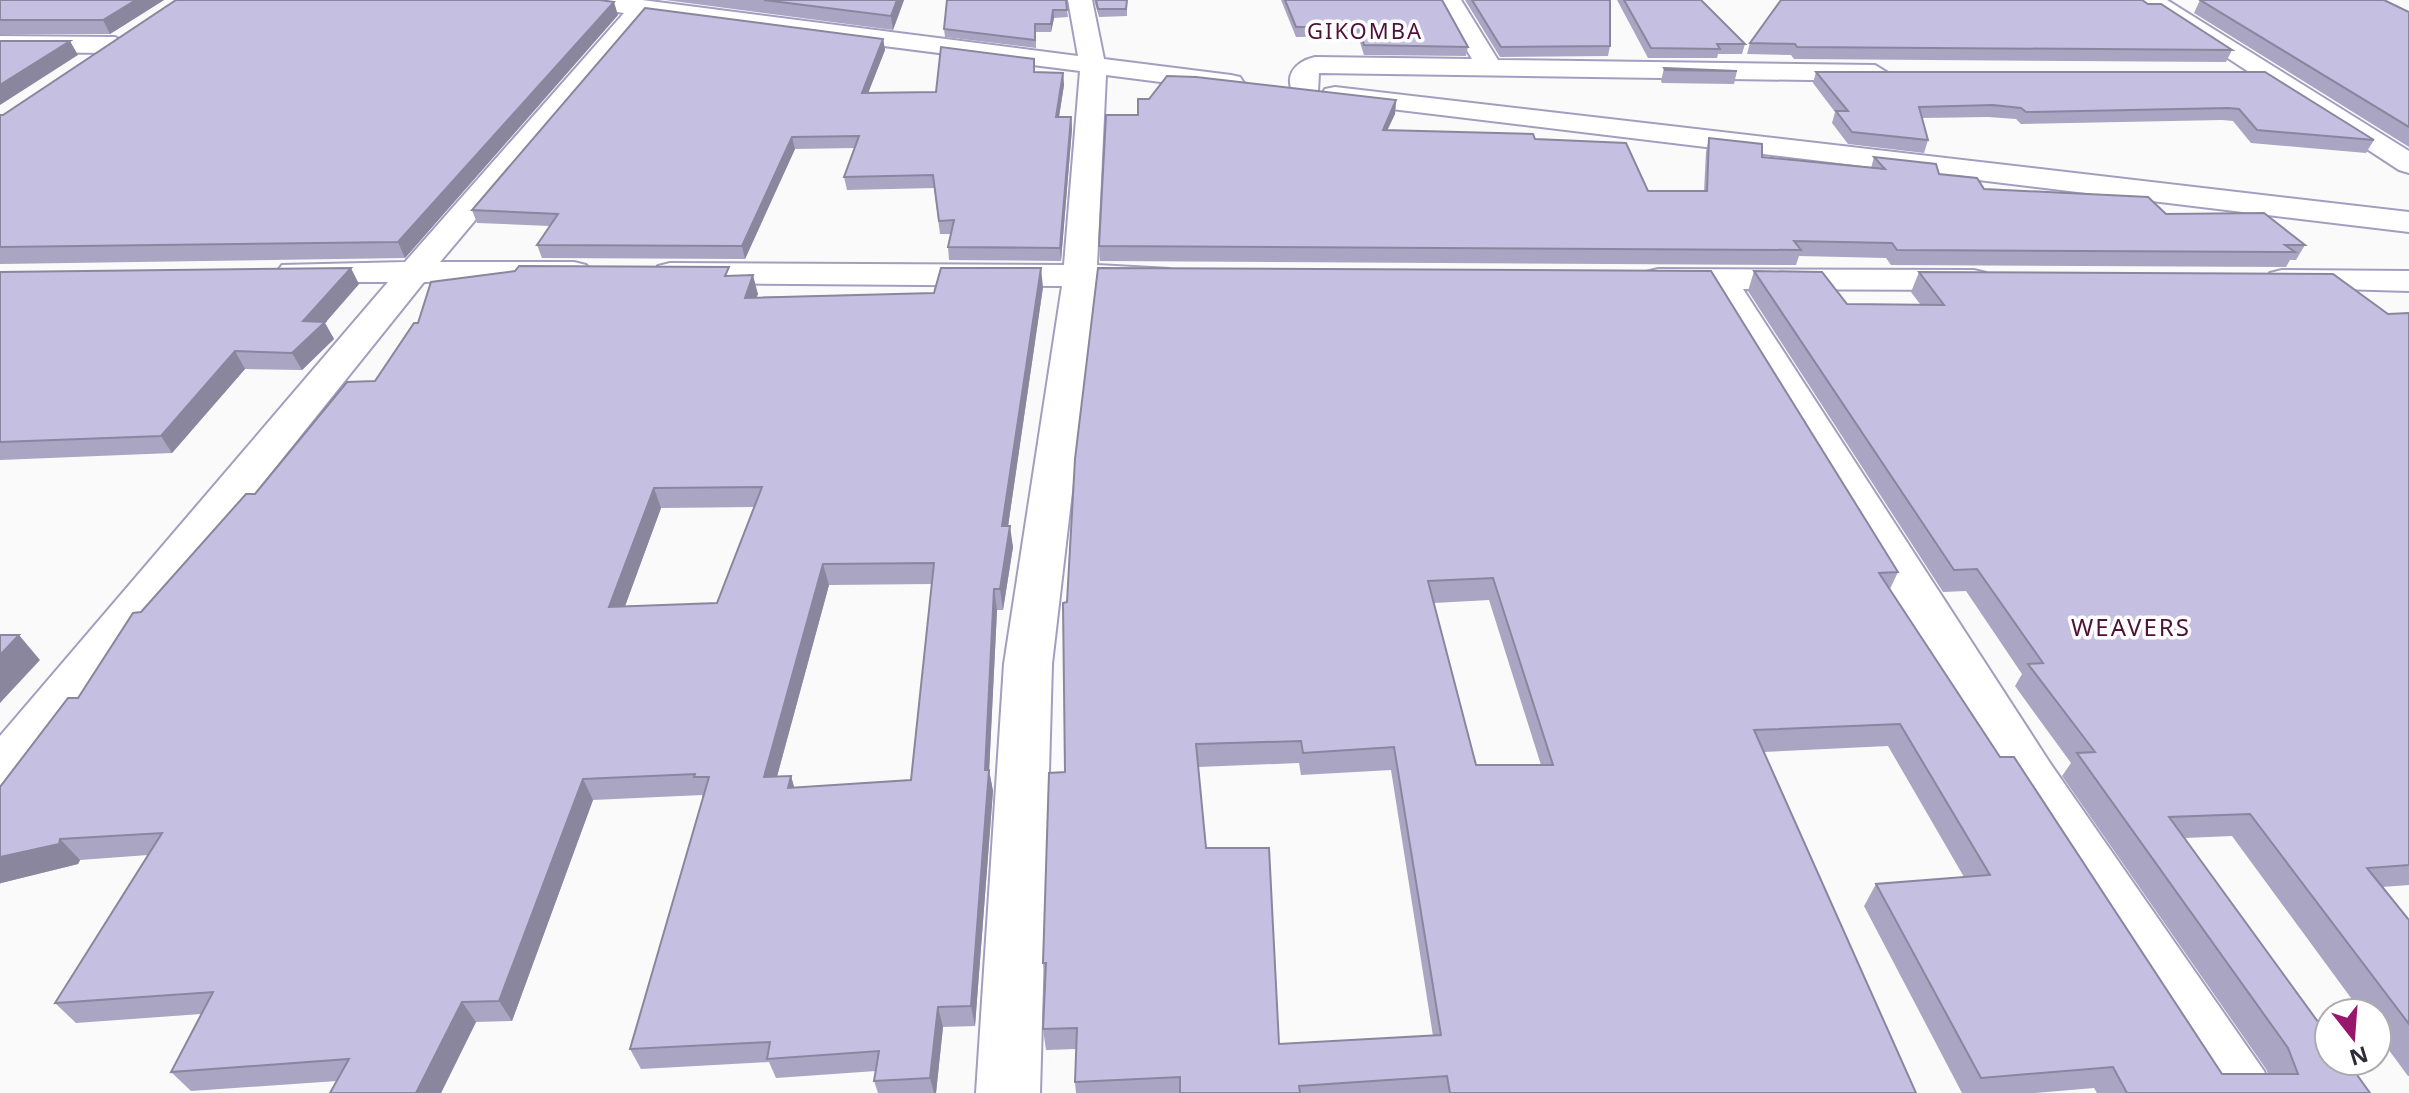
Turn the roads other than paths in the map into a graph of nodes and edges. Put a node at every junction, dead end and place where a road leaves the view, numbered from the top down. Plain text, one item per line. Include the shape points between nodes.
1 (581, 0) edge
2 (1080, 0) edge
3 (1449, 0) edge
4 (2151, 0) edge
5 (642, 7) junction
6 (139, 30) edge
7 (0, 44) edge
8 (115, 45) junction
9 (1093, 67) junction
10 (1489, 67) junction
11 (77, 70) edge
12 (1906, 73) edge
13 (2215, 73) edge
14 (2261, 73) junction
15 (1305, 92) junction
16 (2409, 164) edge
17 (2409, 222) edge
18 (415, 271) junction
19 (256, 273) edge
20 (1080, 276) junction
21 (1192, 276) edge
22 (1623, 279) edge
23 (1719, 279) junction
24 (2001, 280) edge
25 (2252, 280) edge
26 (2409, 281) edge
27 (0, 772) edge
28 (1008, 1093) edge
29 (2241, 1093) edge

1 - 5 street
2 - 9 street
3 - 10 street
4 - 14 street
5 - 9 street
5 - 18 street
6 - 8 street
7 - 8 street
8 - 11 street
9 - 15 street
9 - 20 street
10 - 12 street
10 - 15 street via 1309,66 1304,70
13 - 14 street
14 - 16 street
15 - 17 street
18 - 19 street
18 - 20 street
18 - 27 street
20 - 21 street
20 - 28 street via 1028,664
22 - 23 street
23 - 24 street
23 - 29 street via 2031,778
25 - 26 street

